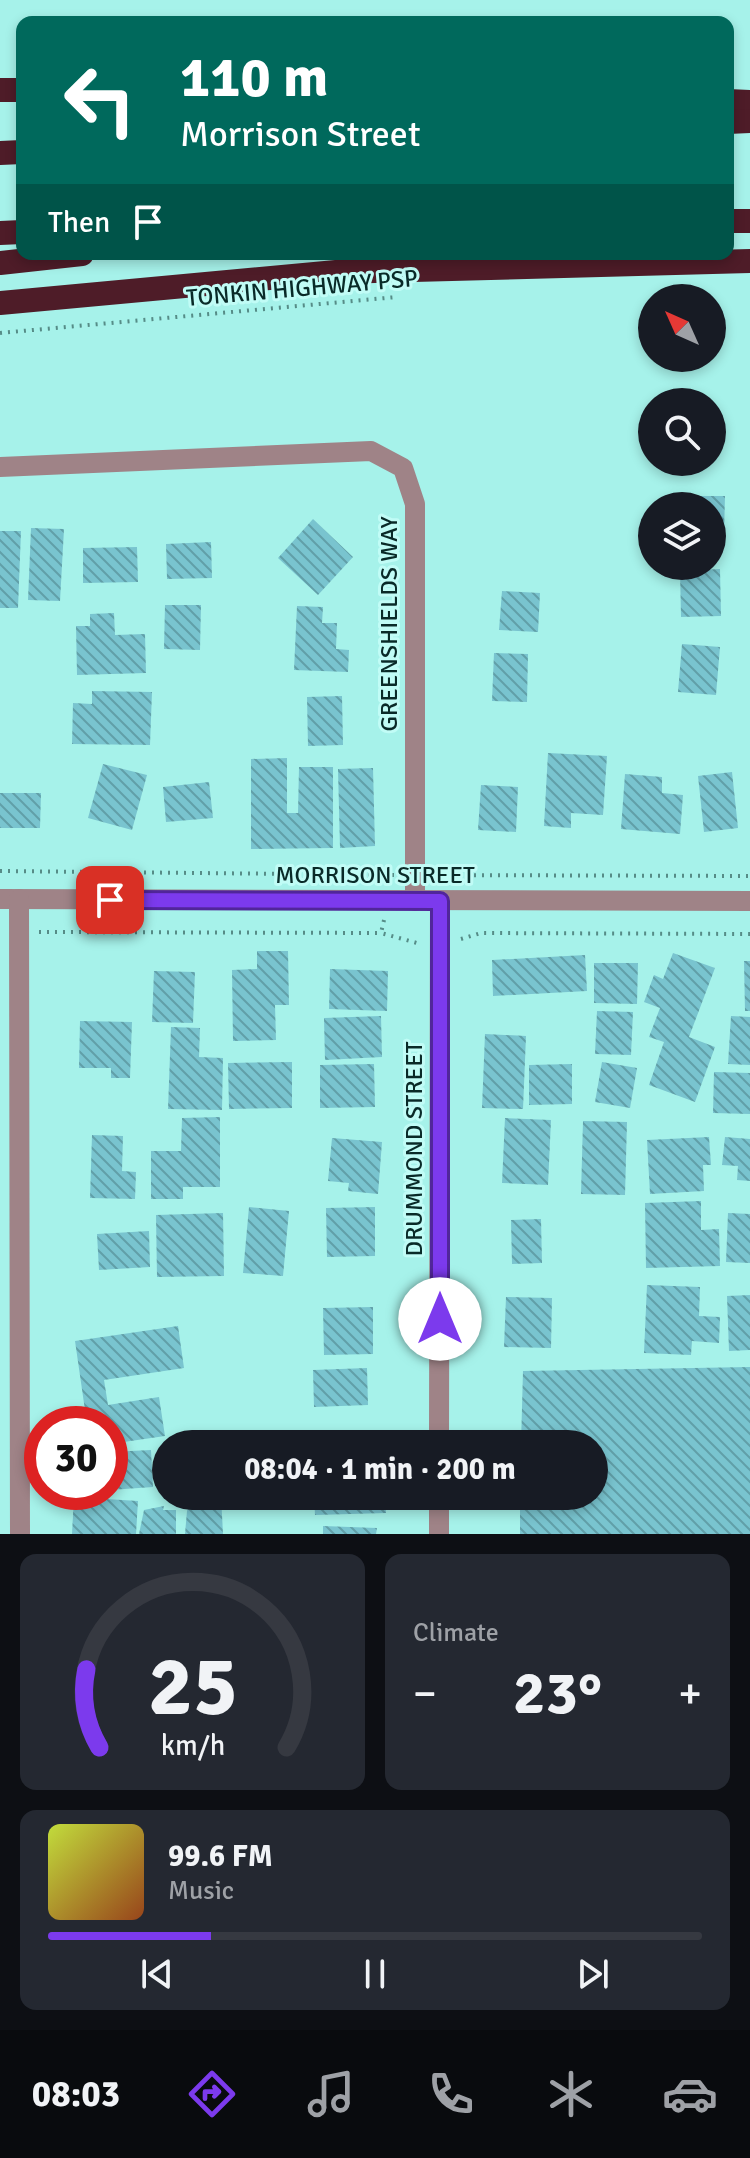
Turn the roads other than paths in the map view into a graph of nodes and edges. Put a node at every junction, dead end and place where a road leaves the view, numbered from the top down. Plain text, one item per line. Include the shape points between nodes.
1 (27, 260) edge
2 (750, 261) edge
3 (0, 263) edge
4 (0, 303) edge
5 (0, 467) edge
6 (9, 899) edge
7 (415, 901) junction
8 (440, 901) junction
9 (750, 901) edge
10 (439, 1430) edge
11 (439, 1510) edge
12 (20, 1534) edge
13 (439, 1534) edge

1 - 3 highway
2 - 4 highway via 336,272
5 - 7 street, GREENSHIELDS WAY via 371,451 403,468 415,504
6 - 7 street, MORRISON STREET
6 - 12 street via 19,932
7 - 8 street, MORRISON STREET
8 - 9 street, MORRISON STREET
8 - 10 street, DRUMMOND STREET
11 - 13 street

